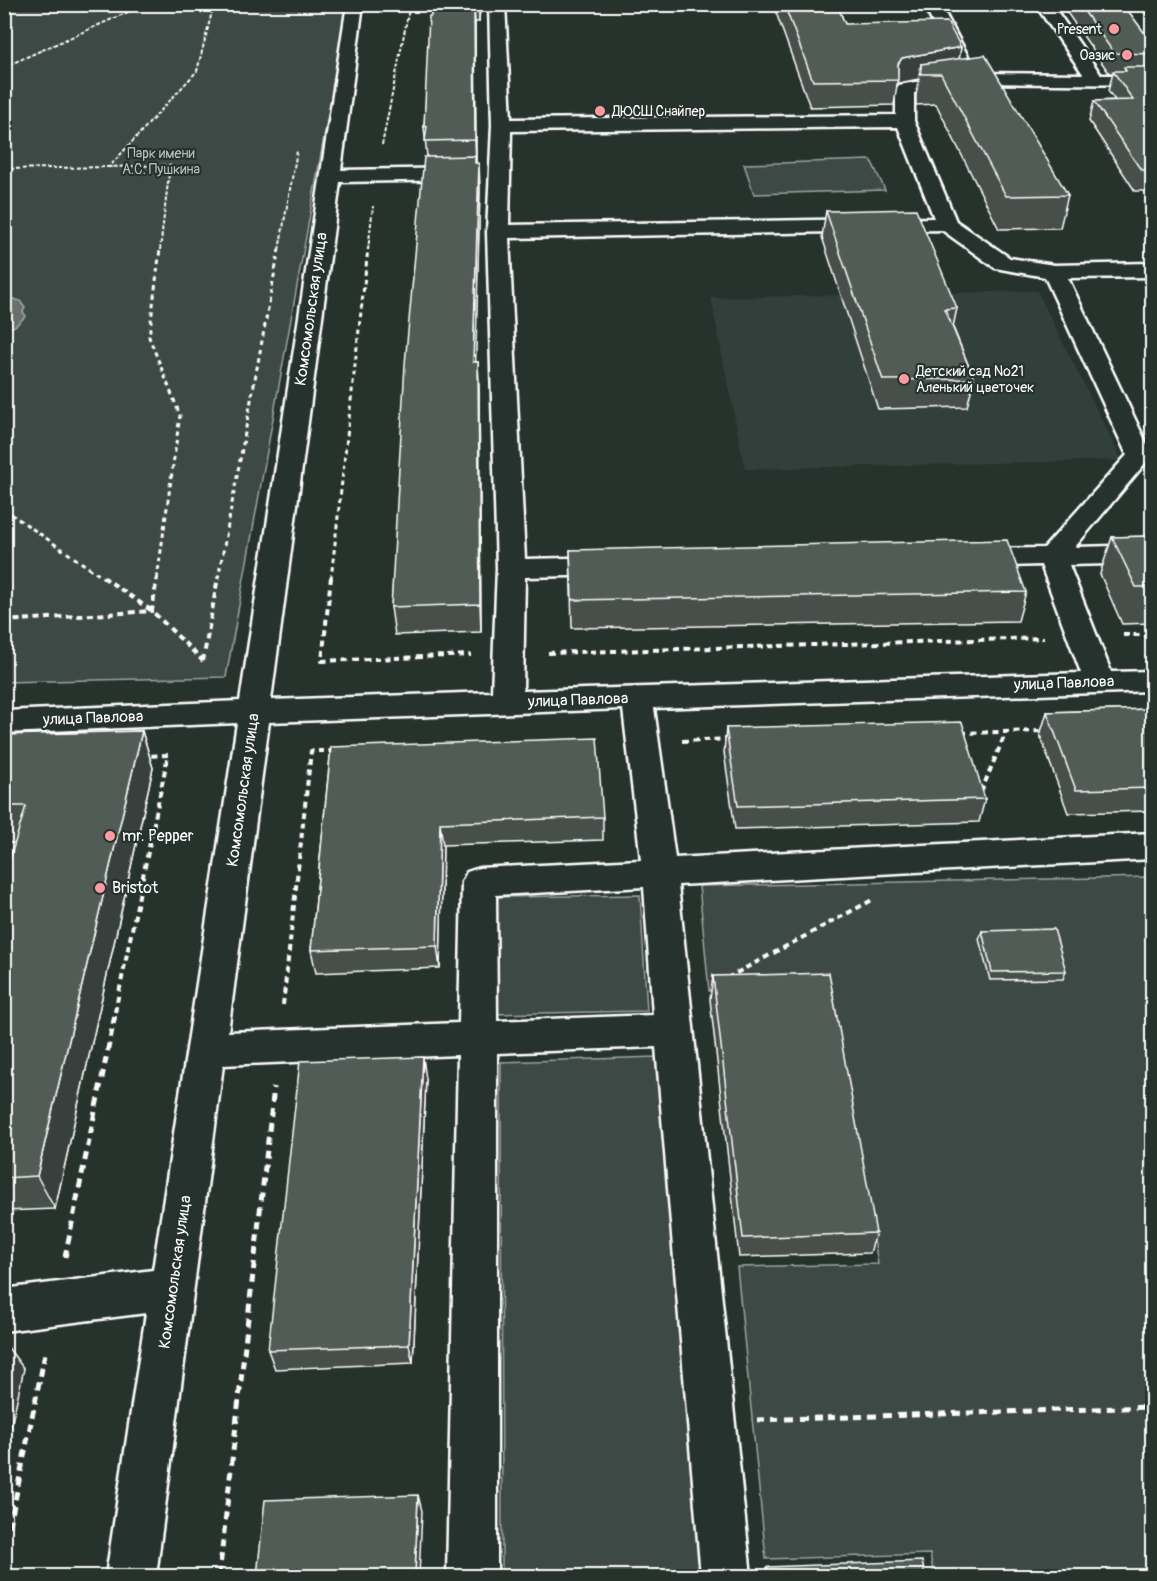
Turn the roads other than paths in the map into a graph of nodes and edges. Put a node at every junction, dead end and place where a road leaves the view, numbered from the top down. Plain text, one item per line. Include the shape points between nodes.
1 (355, 4) edge
2 (497, 4) edge
3 (931, 4) edge
4 (1043, 4) edge
5 (971, 78) junction
6 (1096, 80) junction
7 (1152, 80) edge
8 (905, 121) junction
9 (502, 125) junction
10 (499, 173) junction
11 (330, 176) junction
12 (947, 224) junction
13 (498, 232) junction
14 (1152, 270) edge
15 (1054, 272) junction
16 (1140, 456) junction
17 (1152, 483) edge
18 (1152, 554) edge
19 (1052, 556) junction
20 (946, 559) edge
21 (641, 565) edge
22 (511, 568) junction
23 (1152, 681) edge
24 (1100, 682) junction
25 (637, 698) junction
26 (507, 702) junction
27 (254, 712) junction
28 (4, 722) edge
29 (1152, 846) edge
30 (660, 873) junction
31 (673, 1030) junction
32 (478, 1040) junction
33 (206, 1049) junction
34 (172, 1289) junction
35 (4, 1310) edge
36 (132, 1576) edge
37 (472, 1576) edge
38 (726, 1576) edge

1 - 11 street, Комсомольская улица
2 - 9 street
3 - 5 street
4 - 6 street
5 - 6 street
5 - 8 street via 905,89
6 - 7 street
8 - 9 street
8 - 12 street
9 - 10 street
10 - 11 street
10 - 13 street
11 - 27 street, Комсомольская улица
12 - 13 street
12 - 15 street via 1004,263
13 - 22 street
14 - 15 street
15 - 16 street
16 - 17 street
16 - 19 street
18 - 19 street
19 - 20 street
19 - 24 street
21 - 22 street
22 - 26 street
23 - 24 street, улица Павлова
24 - 25 street, улица Павлова
25 - 26 street, улица Павлова
25 - 30 street
26 - 27 street, улица Павлова
27 - 28 street, улица Павлова
27 - 33 street, Комсомольская улица
29 - 30 street
30 - 31 street
30 - 32 street via 479,882
31 - 32 street
31 - 38 street
32 - 33 street
32 - 37 street
33 - 34 street, Комсомольская улица
34 - 35 street
34 - 36 street, Комсомольская улица

